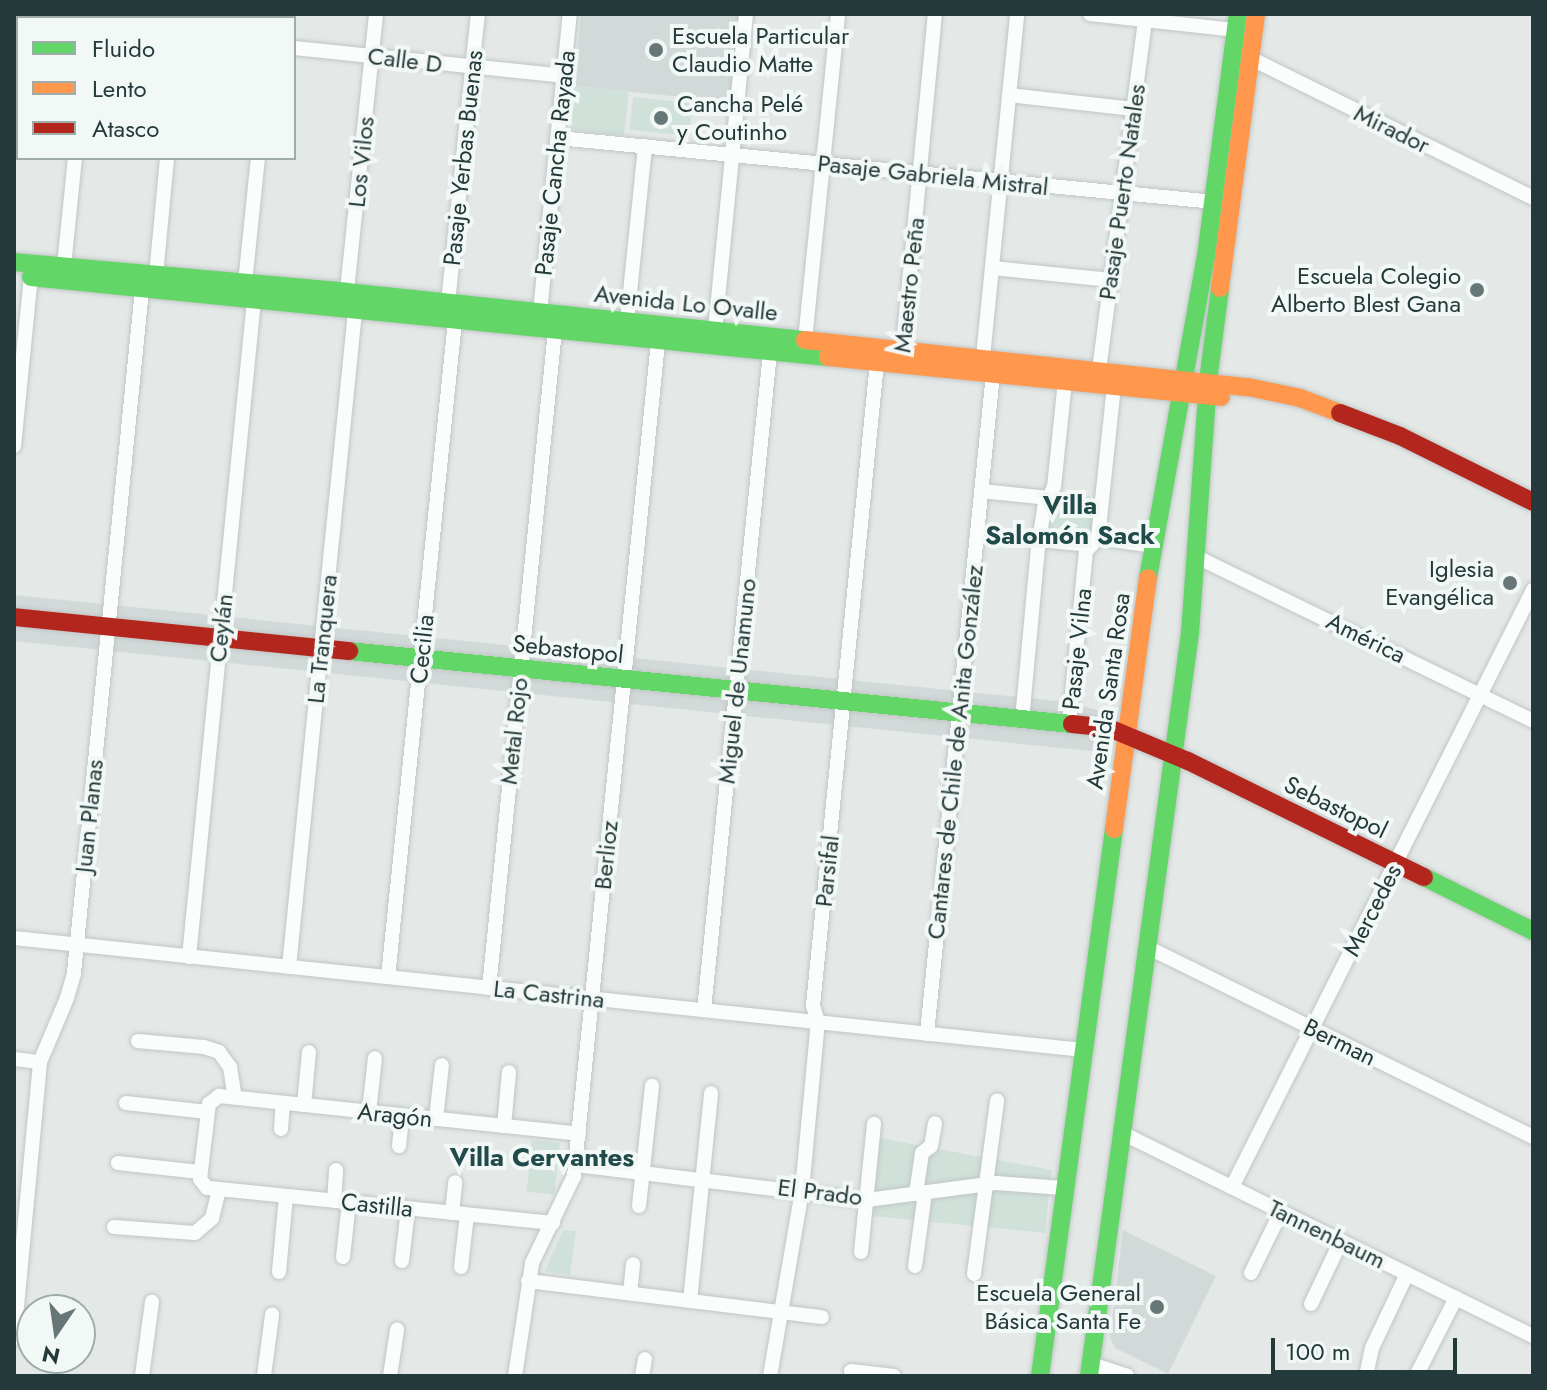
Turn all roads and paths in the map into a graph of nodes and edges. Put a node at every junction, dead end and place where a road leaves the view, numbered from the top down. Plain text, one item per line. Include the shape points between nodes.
1 (376, 14) edge
2 (478, 14) edge
3 (570, 14) edge
4 (746, 14) edge
5 (838, 14) edge
6 (935, 14) edge
7 (1017, 14) edge
8 (1090, 14) edge
9 (1256, 14) edge
10 (1146, 17) edge
11 (1237, 22) edge
12 (296, 48) edge
13 (372, 55) junction
14 (1250, 58) junction
15 (472, 68) junction
16 (564, 76) junction
17 (1009, 95) junction
18 (1133, 109) junction
19 (558, 138) junction
20 (645, 146) junction
21 (732, 155) junction
22 (75, 160) edge
23 (167, 160) edge
24 (258, 160) edge
25 (823, 164) junction
26 (920, 173) junction
27 (1001, 181) junction
28 (1122, 193) junction
29 (1533, 198) edge
30 (1214, 202) junction
31 (14, 262) edge
32 (64, 266) junction
33 (992, 268) junction
34 (156, 275) junction
35 (23, 276) edge
36 (1111, 280) junction
37 (245, 283) junction
38 (142, 289) junction
39 (254, 300) junction
40 (349, 304) junction
41 (452, 312) junction
42 (540, 312) junction
43 (627, 321) junction
44 (555, 330) junction
45 (715, 330) junction
46 (659, 333) junction
47 (805, 340) junction
48 (770, 352) junction
49 (902, 357) junction
50 (983, 357) junction
51 (877, 363) junction
52 (1099, 370) junction
53 (993, 374) junction
54 (1065, 381) junction
55 (1114, 386) junction
56 (1183, 386) junction
57 (1208, 388) junction
58 (14, 446) edge
59 (981, 491) junction
60 (1049, 498) junction
61 (1533, 502) edge
62 (1040, 540) junction
63 (1095, 542) junction
64 (1154, 546) junction
65 (1197, 557) junction
66 (1533, 590) edge
67 (14, 617) edge
68 (108, 626) junction
69 (220, 638) junction
70 (321, 648) junction
71 (421, 658) junction
72 (521, 669) junction
73 (624, 679) junction
74 (736, 690) junction
75 (1480, 695) junction
76 (844, 701) junction
77 (959, 713) junction
78 (1022, 720) junction
79 (1533, 721) edge
80 (1069, 724) junction
81 (1123, 731) junction
82 (1175, 750) junction
83 (1398, 857) junction
84 (1533, 917) edge
85 (1533, 931) edge
86 (14, 938) edge
87 (76, 945) junction
88 (1147, 947) junction
89 (189, 957) junction
90 (289, 967) junction
91 (388, 977) junction
92 (489, 988) junction
93 (592, 999) junction
94 (704, 1010) junction
95 (818, 1022) junction
96 (1312, 1028) junction
97 (927, 1034) junction
98 (138, 1041) dead end
99 (1083, 1050) junction
100 (309, 1052) dead end
101 (375, 1058) dead end
102 (14, 1059) edge
103 (40, 1062) junction
104 (442, 1065) dead end
105 (509, 1072) dead end
106 (652, 1086) dead end
107 (711, 1093) dead end
108 (235, 1097) junction
109 (997, 1101) dead end
110 (126, 1103) dead end
111 (283, 1103) junction
112 (210, 1105) junction
113 (304, 1105) junction
114 (369, 1112) junction
115 (402, 1115) junction
116 (436, 1119) junction
117 (935, 1123) dead end
118 (874, 1124) dead end
119 (504, 1126) junction
120 (281, 1129) dead end
121 (1122, 1133) junction
122 (579, 1134) junction
123 (1533, 1137) edge
124 (399, 1146) dead end
125 (118, 1163) dead end
126 (576, 1165) junction
127 (336, 1170) dead end
128 (643, 1172) junction
129 (201, 1178) junction
130 (702, 1178) junction
131 (455, 1182) dead end
132 (986, 1183) junction
133 (21, 1185) edge
134 (1232, 1187) junction
135 (1063, 1188) junction
136 (219, 1190) junction
137 (802, 1190) junction
138 (921, 1193) junction
139 (286, 1196) junction
140 (867, 1200) junction
141 (341, 1202) junction
142 (639, 1206) dead end
143 (408, 1209) junction
144 (1281, 1212) junction
145 (459, 1214) junction
146 (553, 1223) junction
147 (114, 1227) dead end
148 (1341, 1241) junction
149 (861, 1252) dead end
150 (343, 1257) dead end
151 (402, 1261) dead end
152 (633, 1264) dead end
153 (915, 1266) dead end
154 (461, 1267) dead end
155 (279, 1272) dead end
156 (1251, 1273) dead end
157 (974, 1274) dead end
158 (1407, 1274) junction
159 (528, 1281) junction
160 (630, 1293) junction
161 (1456, 1298) junction
162 (690, 1301) junction
163 (152, 1302) dead end
164 (1311, 1304) dead end
165 (15, 1308) edge
166 (780, 1312) junction
167 (272, 1315) dead end
168 (822, 1317) dead end
169 (397, 1330) dead end
170 (1533, 1336) edge
171 (14, 1338) edge
172 (645, 1359) dead end
173 (1090, 1370) edge
174 (851, 1371) dead end
175 (142, 1376) edge
176 (264, 1376) edge
177 (390, 1376) edge
178 (515, 1376) edge
179 (642, 1376) edge
180 (770, 1376) edge
181 (892, 1376) edge
182 (1040, 1376) edge
183 (1127, 1376) edge
184 (1366, 1376) edge
185 (1416, 1376) edge

1 - 13 street, Los Vilos
2 - 15 street, Pasaje Yerbas Buenas
3 - 16 street, Pasaje Cancha Rayada
4 - 21 street
5 - 25 street
6 - 26 street, Maestro Peña
7 - 17 street
8 - 10 street
9 - 14 main road
10 - 11 street
10 - 18 street, Pasaje Puerto Natales
11 - 30 main road, Avenida Santa Rosa
12 - 13 street, Calle D
13 - 15 street, Calle D
13 - 40 street, Los Vilos
14 - 29 street, Mirador
14 - 57 main road
15 - 16 street, Calle D
15 - 41 street, Pasaje Yerbas Buenas
16 - 19 street, Pasaje Cancha Rayada
17 - 18 street
17 - 27 street
18 - 28 street, Pasaje Puerto Natales
19 - 20 street, Pasaje Gabriela Mistral
19 - 42 street, Pasaje Cancha Rayada
20 - 21 street, Pasaje Gabriela Mistral
20 - 43 street
21 - 25 street, Pasaje Gabriela Mistral
21 - 45 street
22 - 32 street
23 - 34 street
24 - 37 street
25 - 26 street, Pasaje Gabriela Mistral
25 - 47 street
26 - 27 street, Pasaje Gabriela Mistral
26 - 49 street, Maestro Peña
27 - 28 street, Pasaje Gabriela Mistral
27 - 33 street
28 - 30 street, Pasaje Gabriela Mistral
28 - 36 street, Pasaje Puerto Natales
30 - 56 main road, Avenida Santa Rosa
31 - 32 main road, Avenida Lo Ovalle
32 - 34 main road, Avenida Lo Ovalle
33 - 36 street
33 - 50 street
34 - 37 main road, Avenida Lo Ovalle
35 - 38 main road, Avenida Lo Ovalle
35 - 58 street
36 - 52 street, Pasaje Puerto Natales
37 - 40 main road, Avenida Lo Ovalle
38 - 39 main road, Avenida Lo Ovalle
38 - 68 street, Juan Planas
39 - 40 main road, Avenida Lo Ovalle
39 - 69 street, Ceylán
40 - 41 main road, Avenida Lo Ovalle
40 - 70 street, La Tranquera
41 - 42 main road, Avenida Lo Ovalle
41 - 44 main road, Avenida Lo Ovalle
41 - 71 street, Cecilia
42 - 43 main road, Avenida Lo Ovalle
43 - 46 main road, Avenida Lo Ovalle
44 - 46 main road, Avenida Lo Ovalle
44 - 72 street, Metal Rojo
45 - 46 main road, Avenida Lo Ovalle
45 - 47 main road, Avenida Lo Ovalle
46 - 48 main road, Avenida Lo Ovalle
46 - 73 street, Berlioz
47 - 49 main road, Avenida Lo Ovalle
48 - 51 main road, Avenida Lo Ovalle
48 - 74 street, Miguel de Unamuno
49 - 50 main road, Avenida Lo Ovalle
49 - 51 main road, Avenida Lo Ovalle
49 - 53 main road, Avenida Lo Ovalle
50 - 52 main road, Avenida Lo Ovalle
51 - 76 street, Parsifal
52 - 56 main road, Avenida Lo Ovalle
53 - 54 main road, Avenida Lo Ovalle
53 - 59 street, Cantares de Chile de Anita González
54 - 55 main road, Avenida Lo Ovalle
54 - 60 street
55 - 56 main road, Avenida Lo Ovalle
55 - 63 street, Pasaje Vilna
56 - 57 main road, Avenida Lo Ovalle
56 - 64 main road, Avenida Santa Rosa
57 - 61 main road, Avenida Lo Ovalle via 1348,416
57 - 65 main road
59 - 60 street
59 - 77 street, Cantares de Chile de Anita González
60 - 62 street
62 - 63 street
62 - 78 street
63 - 64 street
63 - 80 street, Pasaje Vilna via 1086,551
64 - 81 main road, Avenida Santa Rosa
65 - 75 street, América
65 - 82 main road
66 - 75 street, Mercedes
67 - 68 main road, Sebastopol
68 - 69 main road, Sebastopol
68 - 87 street, Juan Planas
69 - 70 main road, Sebastopol
69 - 89 street, Ceylán
70 - 71 main road, Sebastopol
70 - 90 street, La Tranquera
71 - 72 main road, Sebastopol
71 - 91 street, Cecilia
72 - 73 main road, Sebastopol
72 - 92 street, Metal Rojo
73 - 74 main road, Sebastopol
73 - 93 street, Berlioz
74 - 76 main road, Sebastopol
74 - 94 street, Miguel de Unamuno
75 - 79 street, América
75 - 83 street, Mercedes
76 - 77 main road, Sebastopol
76 - 95 street, Parsifal via 813,1006
77 - 78 main road, Sebastopol
77 - 97 street, Cantares de Chile de Anita González
78 - 80 main road, Sebastopol
80 - 81 main road, Sebastopol
81 - 82 main road, Sebastopol
81 - 99 main road, Avenida Santa Rosa
82 - 83 main road, Sebastopol
82 - 88 main road
83 - 84 main road, Sebastopol
83 - 85 main road, Sebastopol
83 - 96 street, Mercedes
86 - 87 street, La Castrina
87 - 89 street, La Castrina
87 - 103 street, Juan Planas via 71,989
88 - 96 street, Berman
88 - 121 main road
89 - 90 street, La Castrina
90 - 91 street, La Castrina
91 - 92 street, La Castrina
92 - 93 street, La Castrina
93 - 94 street, La Castrina
93 - 122 street, Berlioz
94 - 95 street, La Castrina
95 - 97 street, La Castrina
95 - 137 street, Parsifal
96 - 123 street, Berman
96 - 134 street, Mercedes
97 - 99 street, La Castrina
98 - 108 street via 219,1052 230,1067
99 - 135 main road, Avenida Santa Rosa
100 - 113 street
101 - 114 street
102 - 103 street
103 - 133 street, Juan Planas
104 - 116 street
105 - 119 street
106 - 128 street
107 - 130 street
108 - 111 street, Aragón
108 - 112 street, Aragón
109 - 132 street
110 - 112 street, Aragón
111 - 113 street, Aragón
111 - 120 street
112 - 129 street
113 - 114 street, Aragón
114 - 115 street, Aragón
115 - 116 street, Aragón
115 - 124 street
116 - 119 street, Aragón
117 - 138 street via 931,1146 922,1153
118 - 140 street
119 - 122 street, Aragón
121 - 134 street, Tannenbaum
121 - 173 main road
122 - 126 street, Berlioz
125 - 129 street, Castilla
126 - 128 street, El Prado
126 - 146 street, Berlioz via 571,1189
127 - 141 street
128 - 130 street, El Prado
128 - 142 street
129 - 136 street, Castilla
130 - 137 street, El Prado
130 - 162 street
131 - 145 street
132 - 135 street, El Prado
132 - 138 street, El Prado
132 - 157 street
133 - 165 street, Juan Planas
134 - 144 street, Tannenbaum
135 - 182 main road, Avenida Santa Rosa
136 - 139 street, Castilla
136 - 147 street via 212,1218 195,1233
137 - 140 street, El Prado
137 - 166 street, Parsifal
138 - 140 street, El Prado
138 - 153 street
139 - 141 street, Castilla
139 - 155 street
140 - 149 street
141 - 143 street, Castilla
141 - 150 street
143 - 145 street, Castilla
143 - 151 street
144 - 148 street, Tannenbaum
144 - 156 street
145 - 146 street, Castilla
145 - 154 street
146 - 159 street, Berlioz
148 - 158 street, Tannenbaum
148 - 164 street
152 - 160 street
158 - 161 street, Tannenbaum
158 - 184 street via 1372,1348
159 - 160 street
159 - 178 street, Berlioz
160 - 162 street
161 - 170 street, Tannenbaum
161 - 185 street
162 - 166 street
163 - 175 street
165 - 171 street, Juan Planas
166 - 168 street
166 - 180 street, Parsifal
167 - 176 street
169 - 177 street
172 - 179 street
173 - 183 street
174 - 181 street

